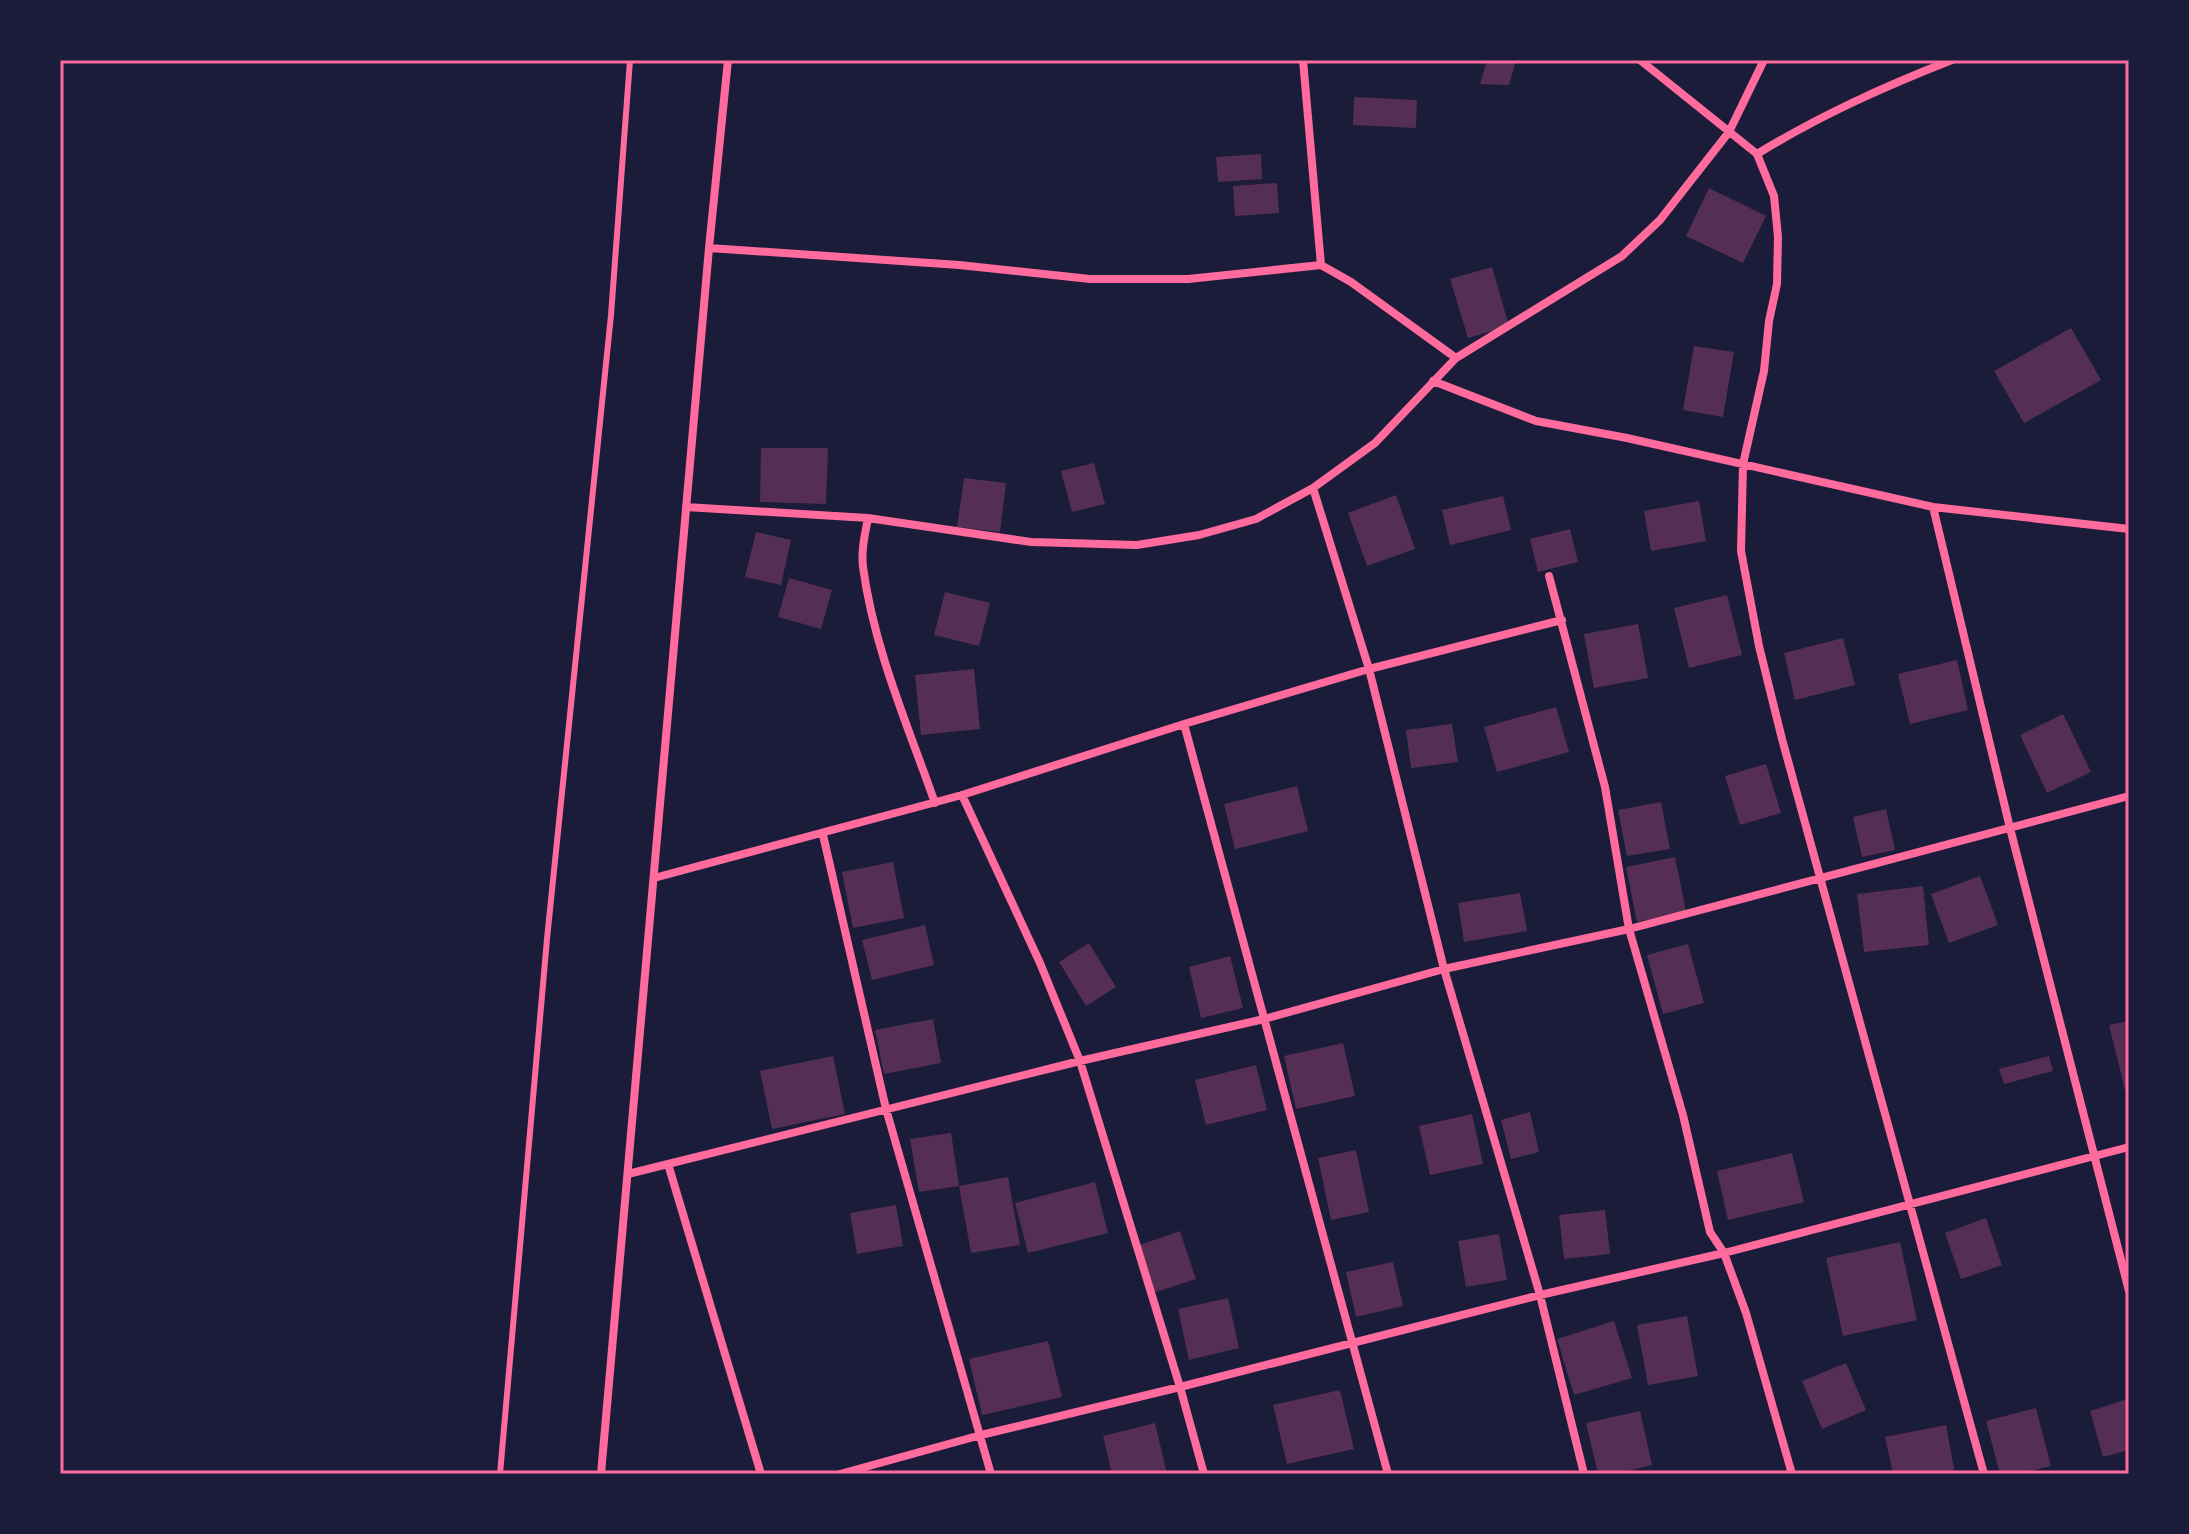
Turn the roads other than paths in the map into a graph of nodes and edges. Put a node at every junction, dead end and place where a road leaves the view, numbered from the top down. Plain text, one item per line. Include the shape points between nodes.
1 (630, 60) edge
2 (728, 60) edge
3 (1303, 60) edge
4 (1640, 60) edge
5 (1764, 60) edge
6 (1952, 60) edge
7 (1729, 132) junction
8 (1757, 154) junction
9 (709, 248) junction
10 (1321, 265) junction
11 (1456, 358) junction
12 (1433, 381) junction
13 (1743, 464) junction
14 (1313, 488) junction
15 (686, 507) junction
16 (1933, 507) junction
17 (868, 518) junction
18 (2129, 529) edge
19 (1549, 576) dead end
20 (1562, 620) junction
21 (1369, 669) junction
22 (1184, 724) junction
23 (962, 795) junction
24 (2129, 796) edge
25 (935, 803) junction
26 (2010, 828) junction
27 (823, 835) junction
28 (654, 878) junction
29 (1820, 879) junction
30 (1629, 929) junction
31 (1444, 969) junction
32 (1264, 1019) junction
33 (1080, 1061) junction
34 (886, 1109) junction
35 (2129, 1147) edge
36 (2093, 1156) junction
37 (668, 1164) junction
38 (628, 1174) junction
39 (1912, 1205) junction
40 (1724, 1253) junction
41 (2129, 1291) edge
42 (1540, 1295) junction
43 (1352, 1343) junction
44 (1180, 1387) junction
45 (981, 1435) junction
46 (500, 1474) edge
47 (601, 1474) edge
48 (761, 1474) edge
49 (840, 1474) edge
50 (991, 1474) edge
51 (1204, 1474) edge
52 (1388, 1474) edge
53 (1584, 1474) edge
54 (1792, 1474) edge
55 (1984, 1474) edge

1 - 46 lane via 611,315 547,939
2 - 9 street
3 - 10 street
4 - 7 street
5 - 7 street
6 - 8 street via 1811,121
7 - 8 street
7 - 11 street via 1660,220 1622,256
8 - 13 street via 1774,196 1777,284
9 - 10 street via 1090,279 1188,279
9 - 15 street
10 - 11 street
11 - 12 street
12 - 13 street via 1536,421
12 - 14 street via 1375,443
13 - 16 street
13 - 29 street via 1741,551 1759,646
14 - 17 street via 1256,519 1137,545 1031,542
14 - 21 street
15 - 17 street
15 - 28 street
16 - 18 street
16 - 26 street
17 - 25 street via 863,566 883,656
19 - 20 street
20 - 21 street
20 - 30 street via 1605,787
21 - 22 street
21 - 31 street
22 - 23 street
22 - 32 street
23 - 25 street
23 - 33 street
24 - 26 street
25 - 27 street
26 - 29 street
26 - 36 street
27 - 28 street
27 - 34 street
28 - 38 street
29 - 30 street
29 - 39 street
30 - 31 street
30 - 40 street via 1683,1115 1710,1232
31 - 32 street
31 - 42 street
32 - 33 street
32 - 43 street
33 - 34 street
33 - 44 street
34 - 37 street
34 - 45 street
35 - 36 street
36 - 39 street
36 - 41 street
37 - 38 street
37 - 48 street
38 - 47 street
39 - 40 street
39 - 55 street
40 - 42 street
40 - 54 street
42 - 43 street
42 - 53 street
43 - 44 street
43 - 52 street
44 - 45 street
44 - 51 street
45 - 49 street
45 - 50 street

